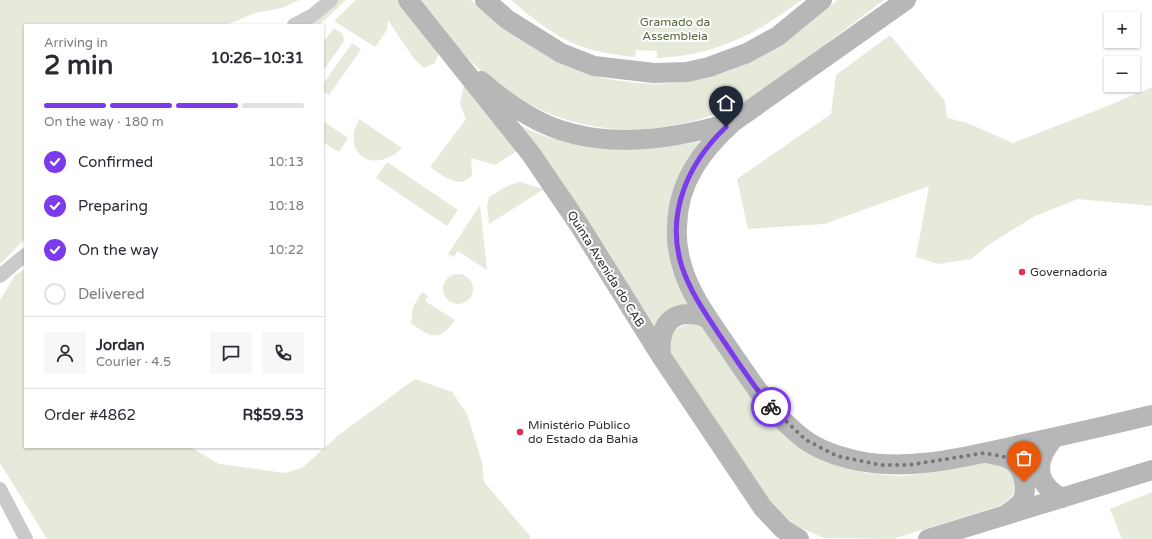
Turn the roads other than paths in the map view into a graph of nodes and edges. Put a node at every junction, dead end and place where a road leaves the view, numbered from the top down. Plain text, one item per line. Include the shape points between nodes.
1 (331, 0) edge
2 (408, 0) edge
3 (484, 0) edge
4 (822, 0) edge
5 (906, 0) edge
6 (296, 24) edge
7 (452, 57) junction
8 (733, 122) junction
9 (24, 256) edge
10 (0, 276) edge
11 (708, 318) junction
12 (661, 356) junction
13 (1152, 415) edge
14 (1055, 438) junction
15 (984, 453) junction
16 (1152, 470) edge
17 (0, 489) edge
18 (1062, 498) junction
19 (1004, 516) junction
20 (26, 539) edge
21 (799, 539) edge
22 (928, 539) edge

1 - 6 street via 313,15
2 - 7 main road, Quinta Avenida do CAB
3 - 4 main road via 508,20 561,53 594,66 654,73 687,72 747,53 778,36
5 - 8 main road
7 - 8 main road via 484,84 532,117 560,129 587,136 628,140 670,138
7 - 12 main road, Quinta Avenida do CAB via 532,154
8 - 11 main road via 711,143 690,173 679,205 677,244 682,266
9 - 10 street
11 - 12 main road via 685,314 672,319 663,331
11 - 15 main road via 770,406 790,427 820,449 837,456 881,465 909,465
12 - 21 main road, Quinta Avenida do CAB via 763,508 783,529
13 - 14 main road
14 - 15 main road
14 - 18 main road via 1044,451 1040,469 1046,488
15 - 19 main road via 1002,456 1014,462 1024,482 1022,500
16 - 18 main road
17 - 20 street
18 - 19 main road
19 - 22 main road

